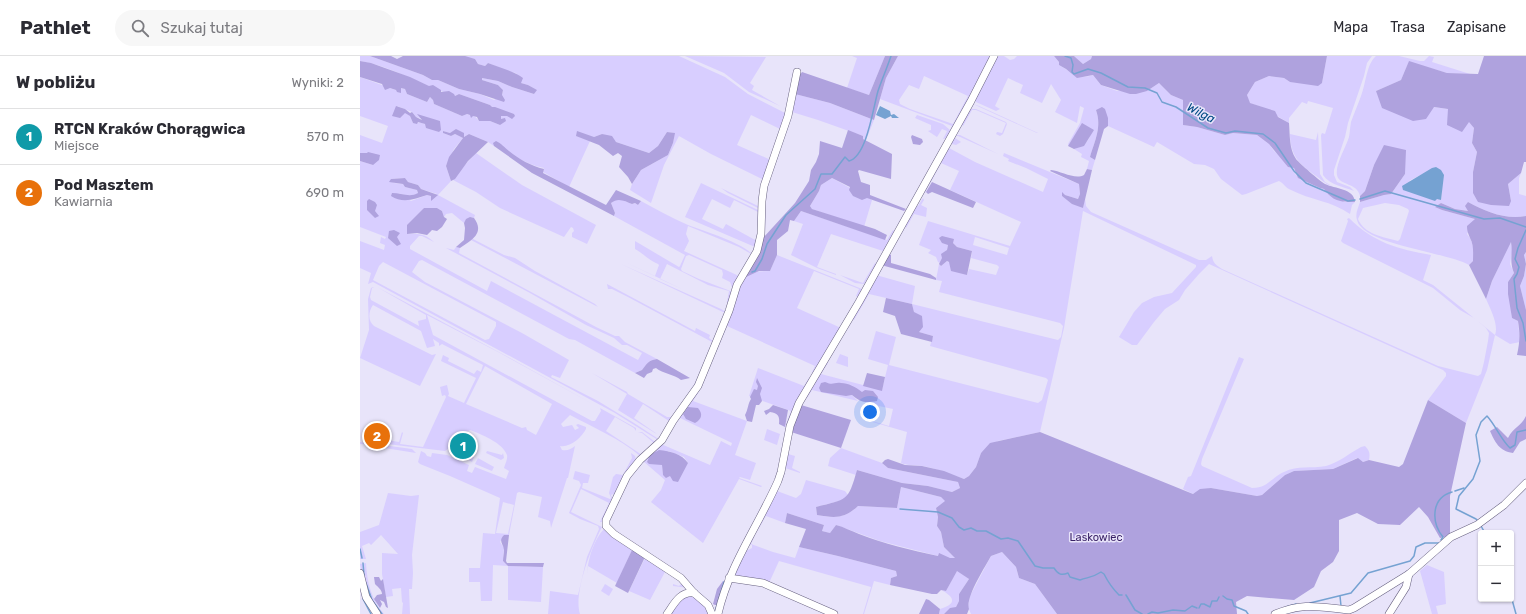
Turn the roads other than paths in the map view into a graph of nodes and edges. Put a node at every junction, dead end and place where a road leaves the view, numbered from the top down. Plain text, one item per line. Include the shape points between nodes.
1 (994, 56) edge
2 (797, 72) dead end
3 (1526, 484) edge
4 (360, 573) edge
5 (1409, 574) junction
6 (729, 578) junction
7 (694, 593) junction
8 (377, 614) edge
9 (667, 614) edge
10 (712, 614) edge
11 (718, 614) edge
12 (834, 614) edge
13 (1275, 614) edge
14 (1389, 614) edge

1 - 6 street via 857,305 799,403 790,426 778,481
2 - 7 street via 788,116 764,186 761,234 757,250 734,291 729,311 698,386 662,440 627,476 606,520 606,526 610,531 677,574
3 - 5 street via 1504,505 1477,525 1452,537
4 - 8 street via 366,597
5 - 13 street via 1354,608 1347,610 1304,606
5 - 14 street via 1406,587
6 - 11 street
6 - 12 street via 763,583
7 - 9 street via 682,595
7 - 10 street via 708,605

